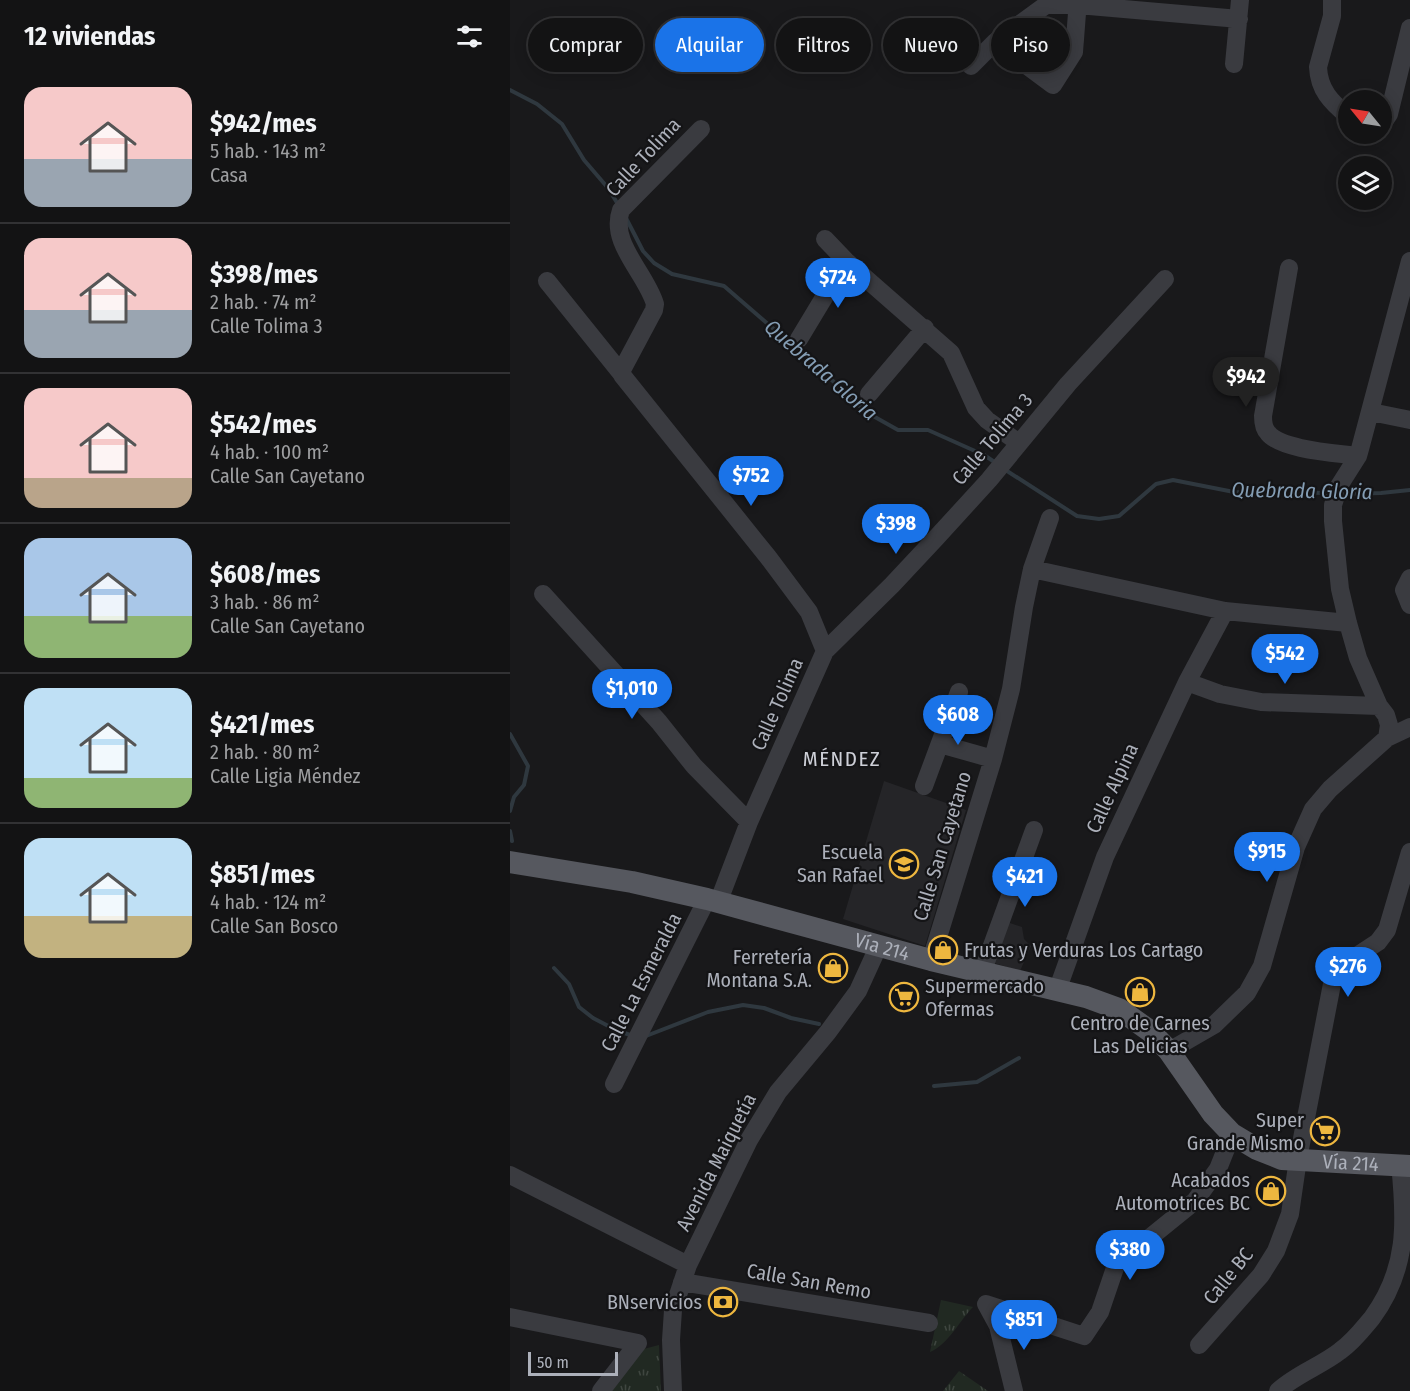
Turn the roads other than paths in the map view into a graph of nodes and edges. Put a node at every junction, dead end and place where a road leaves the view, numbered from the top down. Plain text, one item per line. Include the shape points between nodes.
1 (1240, 0) edge
2 (1332, 0) edge
3 (1078, 2) edge
4 (1028, 18) edge
5 (1239, 19) junction
6 (1410, 28) edge
7 (991, 45) edge
8 (979, 58) edge
9 (1070, 58) edge
10 (1234, 63) dead end
11 (1035, 72) edge
12 (1061, 72) edge
13 (1392, 94) edge
14 (1338, 108) edge
15 (702, 129) dead end
16 (825, 239) dead end
17 (846, 261) junction
18 (1410, 261) edge
19 (1289, 268) dead end
20 (1166, 279) dead end
21 (547, 281) dead end
22 (925, 328) junction
23 (1402, 329) edge
24 (799, 339) dead end
25 (621, 373) junction
26 (869, 394) dead end
27 (1371, 412) junction
28 (1410, 420) edge
29 (1014, 449) junction
30 (1358, 456) junction
31 (1050, 518) dead end
32 (1032, 569) junction
33 (1410, 578) edge
34 (543, 594) dead end
35 (1410, 606) edge
36 (1225, 611) junction
37 (1348, 623) junction
38 (825, 651) junction
39 (1187, 682) junction
40 (959, 693) dead end
41 (1379, 706) junction
42 (1410, 727) edge
43 (1387, 738) junction
44 (940, 744) junction
45 (993, 759) junction
46 (924, 786) dead end
47 (749, 822) junction
48 (1034, 830) dead end
49 (1410, 852) edge
50 (510, 862) edge
51 (712, 901) junction
52 (879, 945) junction
53 (931, 960) junction
54 (982, 973) junction
55 (1057, 992) junction
56 (1169, 1051) junction
57 (614, 1084) dead end
58 (1232, 1134) junction
59 (1298, 1159) junction
60 (1407, 1165) edge
61 (510, 1175) edge
62 (685, 1274) junction
63 (510, 1317) edge
64 (930, 1323) dead end
65 (1199, 1345) dead end
66 (601, 1391) edge
67 (673, 1391) edge
68 (1014, 1391) edge
69 (1278, 1391) edge

1 - 5 street
2 - 14 street via 1318,75 1321,87
3 - 4 street via 1046,5
3 - 5 street
3 - 9 street via 1074,52
5 - 10 street
6 - 13 street
7 - 8 street
11 - 12 street via 1053,85
15 - 25 street, Calle Tolima via 621,210 618,219 619,233 655,304
16 - 17 street
17 - 22 street
17 - 24 street
18 - 23 street
19 - 30 street via 1264,424 1276,440
20 - 29 street, Calle Tolima 3 via 1068,384
21 - 25 street
22 - 26 street
22 - 29 street via 951,353 976,408
23 - 27 street
25 - 38 street, Calle Tolima via 809,612
27 - 28 street
27 - 30 street
29 - 38 street, Calle Tolima 3 via 892,585
30 - 37 street via 1339,486 1333,521
31 - 32 street, Calle San Cayetano
32 - 36 street
32 - 45 street, Calle San Cayetano via 1011,689
33 - 35 street via 1404,590
34 - 47 street via 694,766
36 - 37 street
36 - 39 street, Calle Alpina
37 - 41 street
38 - 47 street, Calle Tolima
39 - 41 street via 1261,702
39 - 55 street, Calle Alpina via 1105,857
40 - 44 street
41 - 43 street via 1389,725
42 - 43 street
43 - 56 street via 1313,809 1296,847 1262,966 1247,993 1214,1025
44 - 45 street
44 - 46 street
45 - 53 street, Calle San Cayetano
47 - 51 street, Calle Tolima
48 - 54 street
49 - 59 street, Calle BC via 1387,930 1378,942 1343,965 1332,984
50 - 51 main road, Vía 214 via 632,882
51 - 52 main road, Vía 214
51 - 57 street, Calle La Esmeralda
52 - 53 main road, Vía 214
52 - 62 street, Avenida Maiquetía via 858,991 778,1092 749,1140
53 - 54 main road, Vía 214
54 - 55 main road, Vía 214
55 - 56 main road, Vía 214 via 1119,1009 1150,1031
56 - 58 main road, Vía 214 via 1213,1114
58 - 59 main road, Vía 214 via 1282,1159
58 - 68 street via 1218,1169 1195,1201 1116,1265 1100,1312 1084,1336 986,1304 998,1326
59 - 60 main road, Vía 214
59 - 65 street, Calle BC via 1290,1214 1276,1251 1261,1275
60 - 69 street via 1399,1268 1389,1290 1347,1346
61 - 62 street, Calle San Remo
62 - 64 street, Calle San Remo
62 - 67 street, Avenida Maiquetía via 673,1310
63 - 66 street via 638,1343

